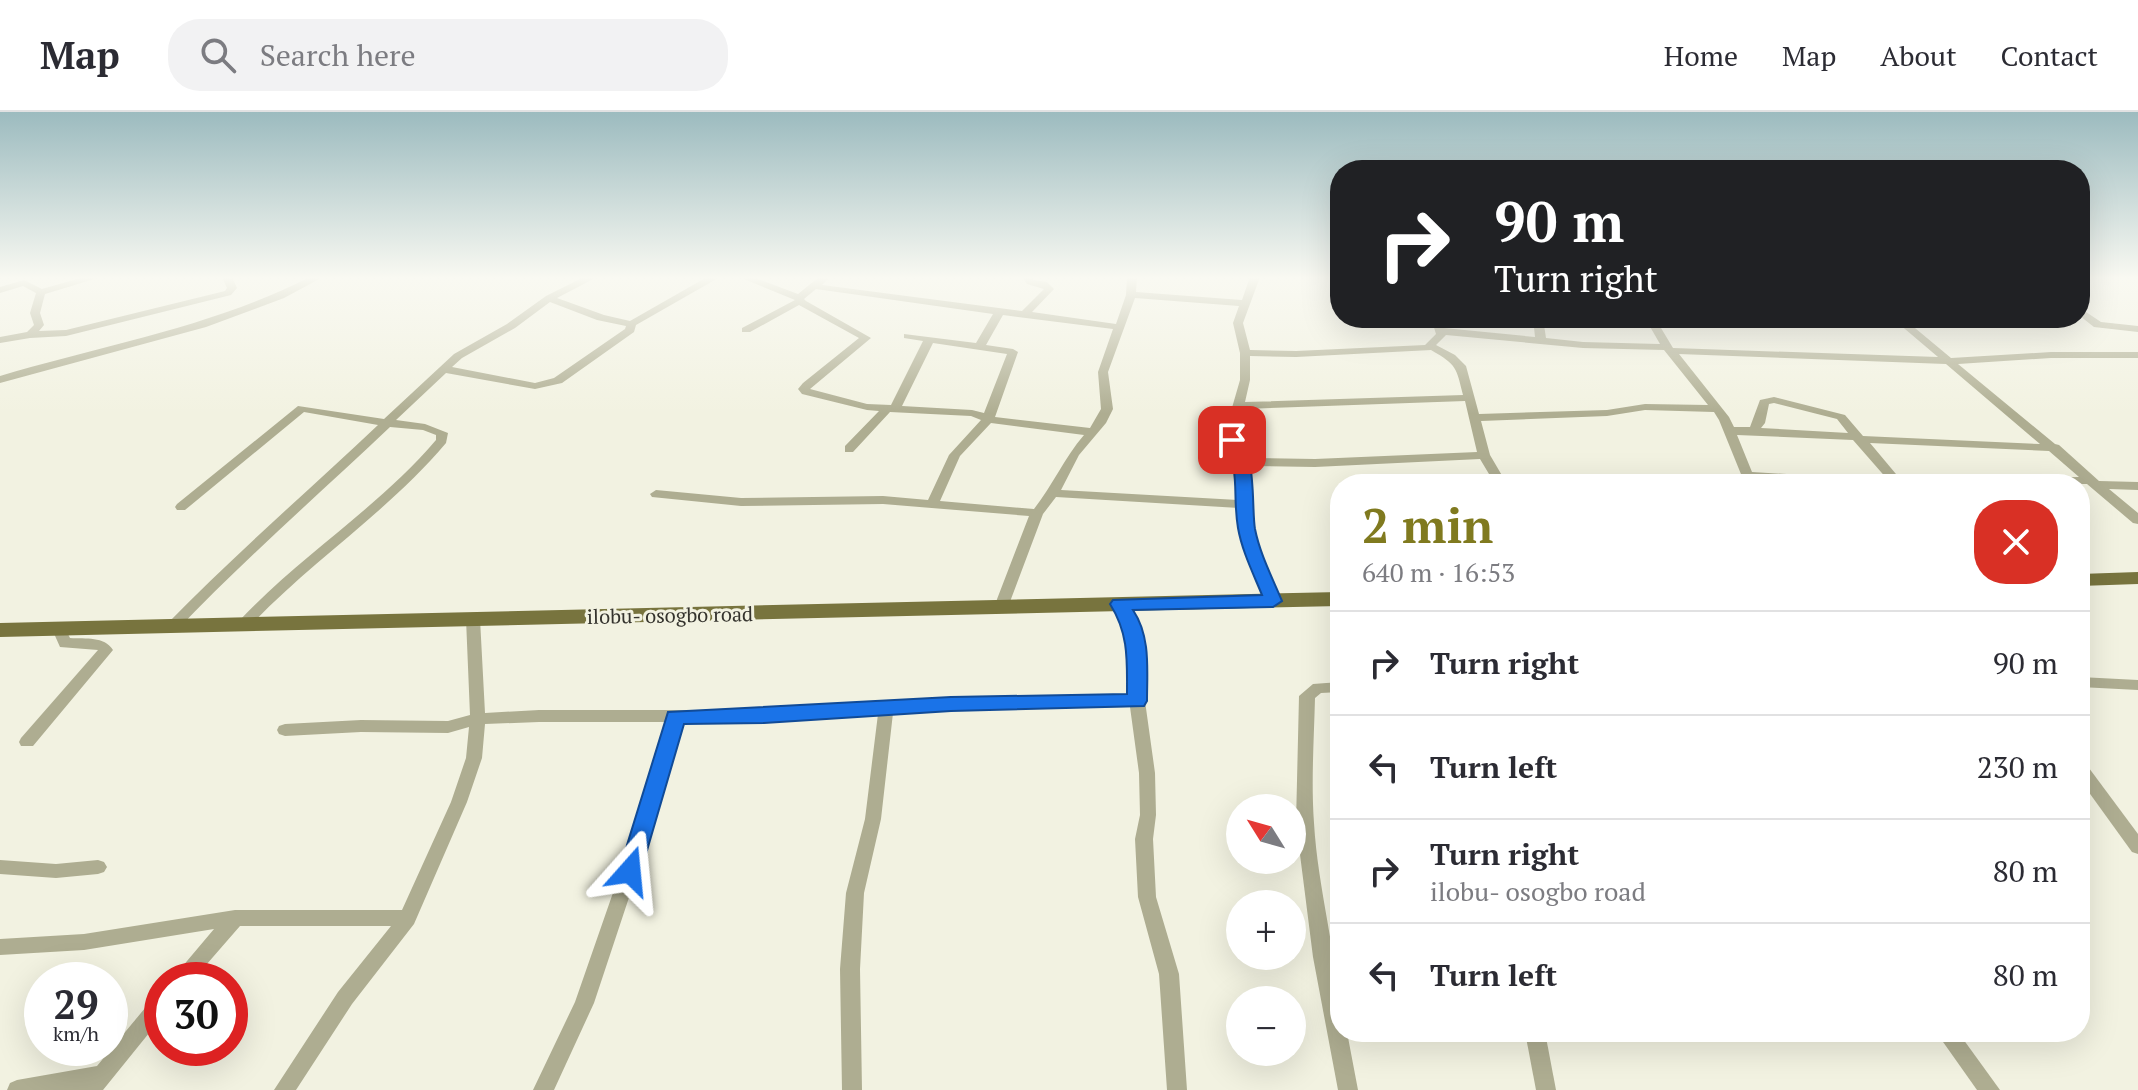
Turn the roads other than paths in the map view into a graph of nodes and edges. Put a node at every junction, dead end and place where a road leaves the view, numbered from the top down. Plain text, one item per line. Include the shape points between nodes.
1 (38, 323) edge
2 (111, 323) edge
3 (199, 323) edge
4 (516, 323) edge
5 (624, 323) edge
6 (759, 323) edge
7 (840, 323) edge
8 (993, 323) edge
9 (1089, 323) edge
10 (1120, 323) edge
11 (1238, 323) edge
12 (2095, 323) edge
13 (631, 324) joint
14 (1118, 327) junction
15 (90, 328) junction
16 (1440, 328) edge
17 (1539, 328) edge
18 (1656, 328) edge
19 (1909, 328) edge
20 (2138, 329) edge
21 (746, 330) dead end
22 (1441, 331) junction
23 (30, 335) junction
24 (908, 336) dead end
25 (0, 340) edge
26 (929, 340) junction
27 (1541, 342) junction
28 (979, 347) junction
29 (1432, 347) junction
30 (1669, 349) junction
31 (100, 353) junction
32 (1245, 353) junction
33 (2138, 355) edge
34 (1948, 361) junction
35 (443, 369) junction
36 (0, 380) edge
37 (1468, 398) junction
38 (1238, 406) junction
39 (1717, 409) junction
40 (891, 410) junction
41 (1474, 418) junction
42 (988, 419) junction
43 (394, 421) junction
44 (1732, 431) junction
45 (1753, 431) junction
46 (1091, 432) junction
47 (1857, 438) junction
48 (2055, 448) junction
49 (849, 449) dead end
50 (1484, 455) junction
51 (1243, 462) junction
52 (1495, 474) edge
53 (1748, 474) edge
54 (1889, 474) edge
55 (2086, 474) edge
56 (2090, 478) edge
57 (2090, 482) edge
58 (2095, 482) junction
59 (2138, 486) edge
60 (1053, 493) junction
61 (656, 494) dead end
62 (932, 504) junction
63 (1244, 504) junction
64 (181, 507) dead end
65 (1037, 513) junction
66 (2138, 520) edge
67 (2138, 578) edge
68 (2090, 580) edge
69 (1330, 599) edge
70 (1273, 601) junction
71 (1119, 604) junction
72 (1001, 607) junction
73 (473, 619) junction
74 (244, 624) junction
75 (171, 628) junction
76 (59, 629) junction
77 (0, 630) edge
78 (2090, 683) edge
79 (2138, 685) edge
80 (1330, 687) edge
81 (1137, 701) junction
82 (886, 710) junction
83 (675, 717) junction
84 (478, 719) junction
85 (285, 730) dead end
86 (27, 742) dead end
87 (2090, 782) edge
88 (2138, 847) edge
89 (0, 867) edge
90 (98, 867) dead end
91 (235, 918) junction
92 (408, 918) junction
93 (0, 947) edge
94 (1330, 953) edge
95 (197, 962) edge
96 (144, 1025) edge
97 (1342, 1042) edge
98 (1537, 1042) edge
99 (1954, 1042) edge
100 (105, 1074) junction
101 (17, 1090) edge
102 (90, 1090) edge
103 (284, 1090) edge
104 (543, 1090) edge
105 (852, 1090) edge
106 (1177, 1090) edge
107 (1348, 1090) edge
108 (1546, 1090) edge
109 (1990, 1090) edge

1 - 23 street
2 - 15 street
3 - 31 street
4 - 35 street
5 - 13 street
6 - 21 street
7 - 40 street via 866,338 804,392
8 - 28 street
9 - 14 street
10 - 14 street
11 - 32 street
12 - 20 street
13 - 35 street via 630,330 558,381 535,386
14 - 46 street via 1103,372 1107,409
15 - 23 street
15 - 31 street
16 - 22 street
17 - 27 street
18 - 30 street
19 - 34 street
22 - 27 street
22 - 29 street
23 - 25 street
24 - 26 street
26 - 28 street
26 - 40 street
27 - 30 street
28 - 42 street via 1013,352
29 - 32 street
29 - 37 street via 1461,366
30 - 34 street
30 - 39 street
31 - 36 street
32 - 38 street
33 - 34 street
34 - 48 street
35 - 43 street
37 - 38 street
37 - 41 street
38 - 51 street via 1231,432
39 - 41 street via 1645,407
39 - 44 street
40 - 42 street via 962,412
40 - 49 street
41 - 50 street
42 - 46 street
42 - 62 street via 955,455
43 - 64 street via 302,408
43 - 74 street via 435,429 442,440 369,516 265,599
43 - 75 street via 226,571
44 - 45 street
44 - 53 street
45 - 47 street
45 - 47 street via 1764,402 1774,400 1835,414
46 - 60 street
47 - 48 street
47 - 54 street
48 - 55 street
50 - 51 street
50 - 52 street
51 - 63 street
56 - 58 street
57 - 58 street
58 - 59 street
58 - 66 street
60 - 63 street
60 - 65 street
61 - 62 street via 741,502 842,499
62 - 65 street
63 - 70 street via 1253,553
65 - 72 street
67 - 68 main road
69 - 70 main road, ilobu- osogbo road
70 - 71 main road, ilobu- osogbo road
71 - 72 main road, ilobu- osogbo road
71 - 81 street via 1137,646
72 - 73 main road, ilobu- osogbo road
73 - 74 main road, ilobu- osogbo road
73 - 84 street
74 - 75 main road, ilobu- osogbo road
75 - 76 main road, ilobu- osogbo road
76 - 77 main road, ilobu- osogbo road
76 - 86 street via 65,643 102,645 106,650
78 - 79 street
80 - 94 street via 1307,696 1305,823
81 - 82 street
81 - 106 street via 1147,773 1147,897 1169,974
82 - 83 street
82 - 105 street via 873,819 855,893
83 - 84 street
83 - 104 street via 655,795 589,989
84 - 85 street via 448,727
84 - 92 street via 474,758 459,802
87 - 88 street
89 - 90 street
91 - 92 street
91 - 93 street via 84,942
91 - 95 street
92 - 103 street via 345,998
96 - 100 street
97 - 107 street
98 - 108 street
99 - 109 street
100 - 101 street
100 - 102 street

